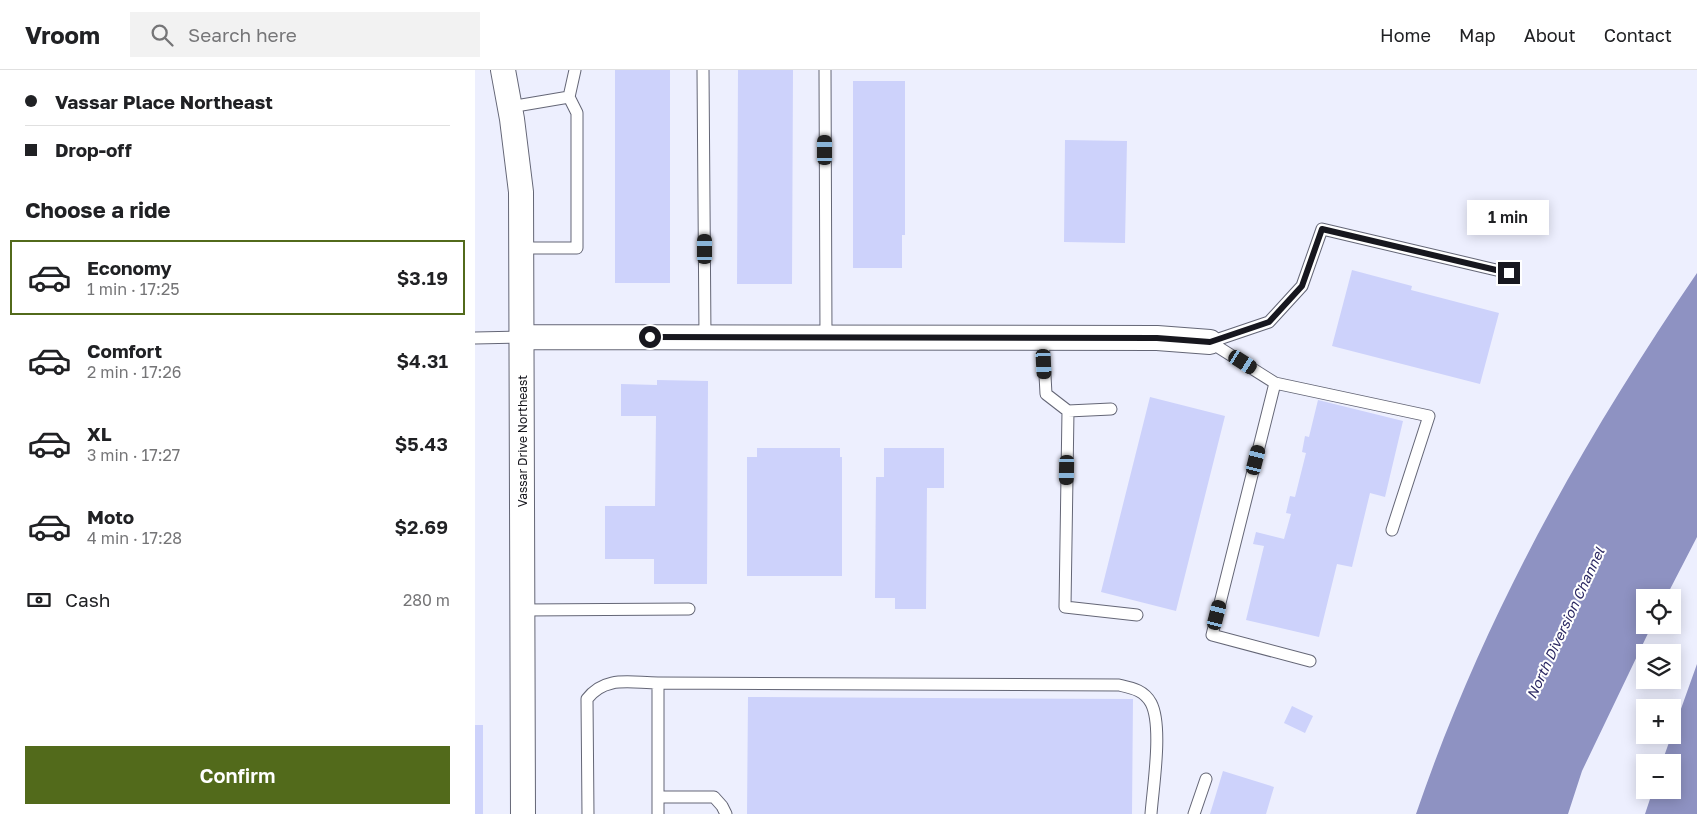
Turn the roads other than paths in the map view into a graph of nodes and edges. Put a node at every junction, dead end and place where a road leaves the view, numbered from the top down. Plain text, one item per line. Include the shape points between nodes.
1 (503, 70) edge
2 (575, 70) edge
3 (703, 70) edge
4 (825, 70) edge
5 (569, 97) junction
6 (510, 107) junction
7 (521, 248) junction
8 (1509, 273) dead end
9 (522, 337) junction
10 (705, 337) junction
11 (475, 338) edge
12 (826, 338) junction
13 (1043, 338) junction
14 (1210, 342) junction
15 (1275, 382) junction
16 (1111, 408) dead end
17 (1068, 412) junction
18 (1393, 530) dead end
19 (689, 609) dead end
20 (523, 610) junction
21 (1137, 615) dead end
22 (1310, 662) dead end
23 (658, 683) junction
24 (1206, 779) dead end
25 (658, 797) junction
26 (523, 814) edge
27 (588, 814) edge
28 (658, 814) edge
29 (725, 814) edge
30 (1151, 814) edge
31 (1194, 814) edge

1 - 6 street, Vassar Drive Northeast
2 - 5 lane
3 - 10 lane
4 - 12 lane
5 - 6 lane
5 - 7 lane via 577,112 577,248
6 - 7 street, Vassar Drive Northeast via 521,192
7 - 9 street, Vassar Drive Northeast
8 - 14 lane via 1322,229 1302,286 1269,322
9 - 10 street
9 - 11 lane
9 - 20 street, Vassar Drive Northeast
10 - 12 street
12 - 13 street
13 - 14 street via 1157,338
13 - 17 lane via 1046,394
14 - 15 lane
15 - 18 lane via 1429,416
15 - 22 lane via 1212,635
16 - 17 lane
17 - 21 lane via 1065,607
19 - 20 lane
20 - 26 street, Vassar Drive Northeast
23 - 25 lane
23 - 27 lane via 608,682 595,689 587,699
23 - 30 lane via 1119,685 1134,688 1151,703 1156,719
24 - 31 lane
25 - 28 lane
25 - 29 lane via 715,797

